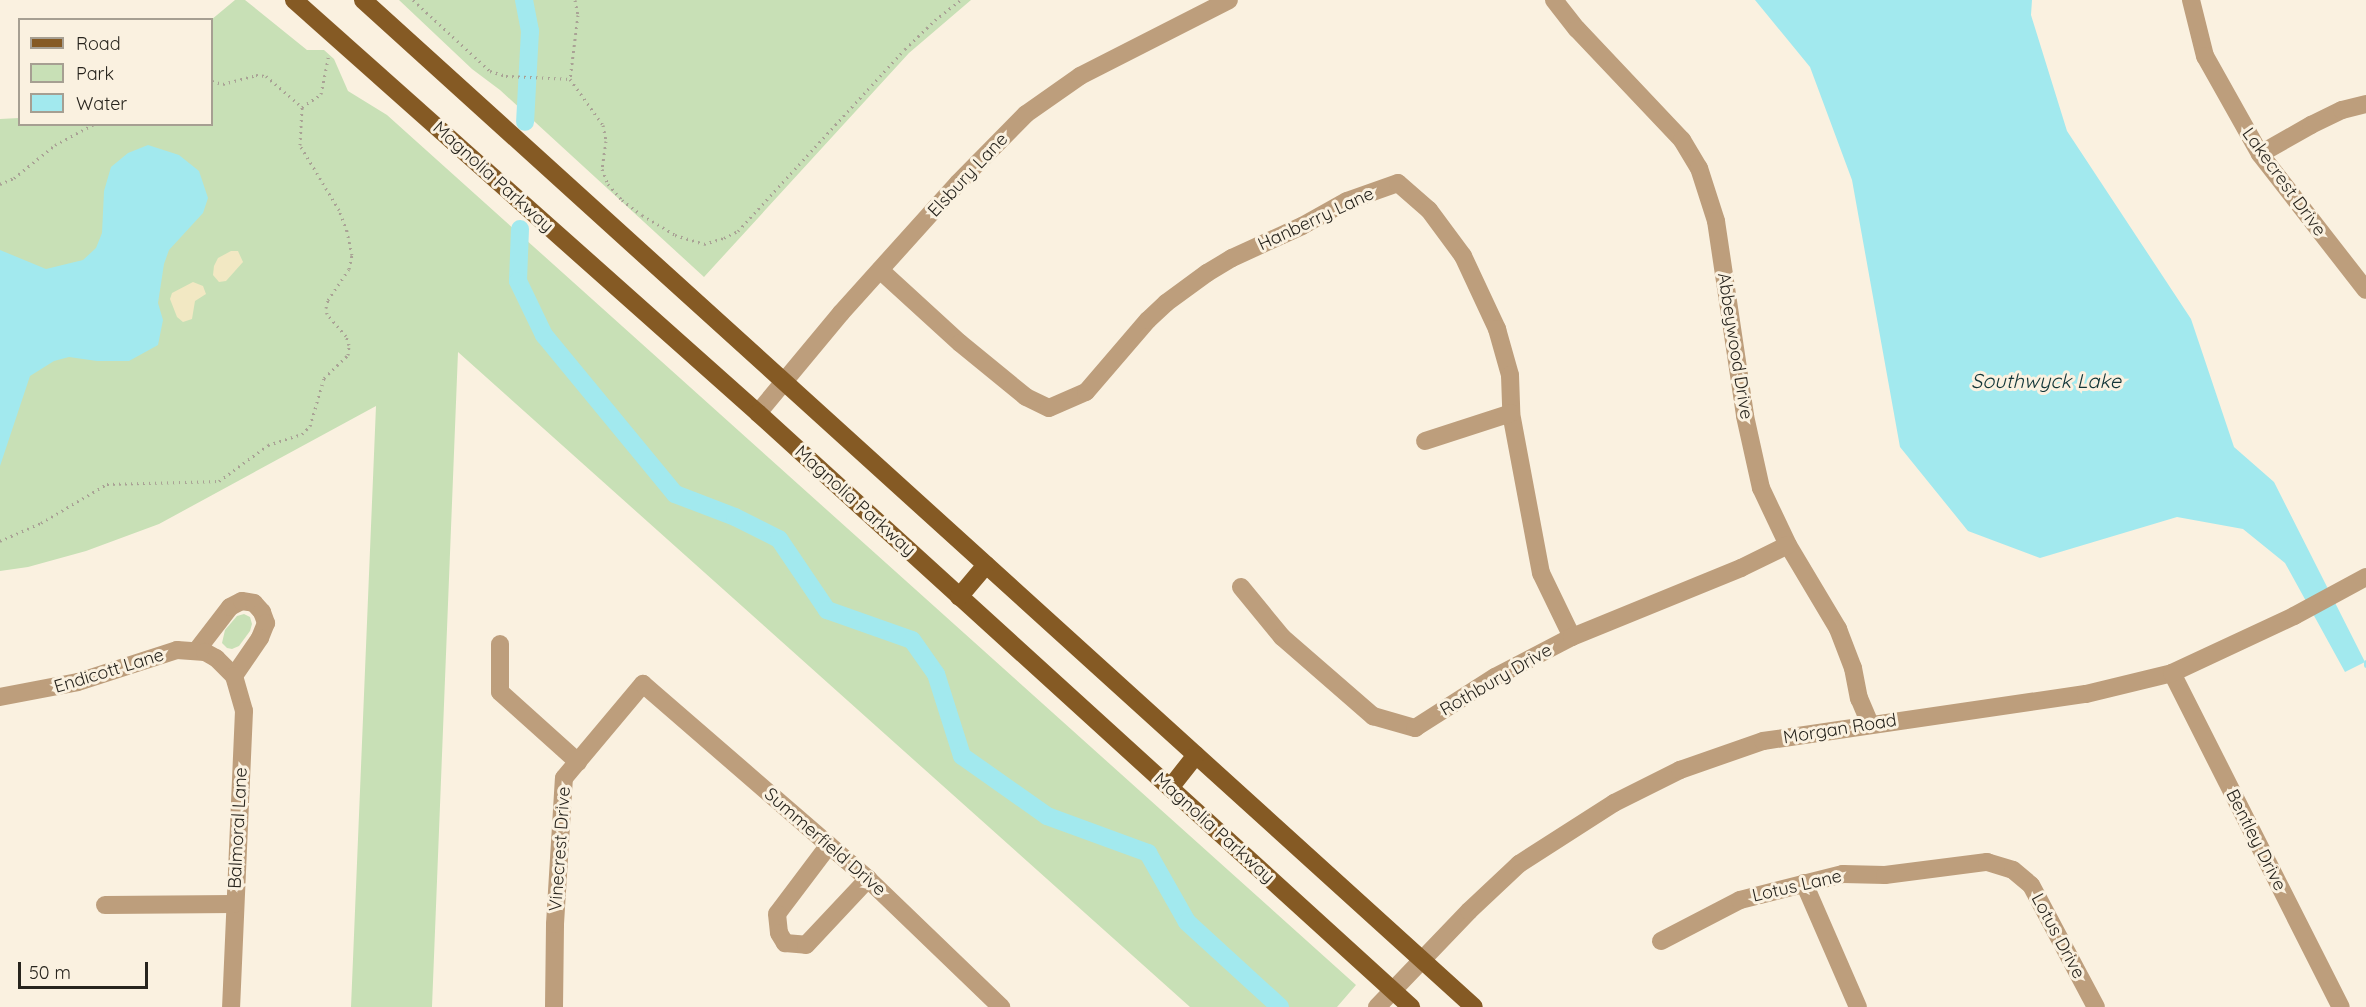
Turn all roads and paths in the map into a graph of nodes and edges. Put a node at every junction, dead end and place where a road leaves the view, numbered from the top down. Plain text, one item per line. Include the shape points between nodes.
1 (294, 0) edge
2 (363, 0) edge
3 (413, 0) edge
4 (575, 0) edge
5 (961, 0) edge
6 (1229, 0) edge
7 (1554, 0) edge
8 (2191, 0) edge
9 (329, 54) dead end
10 (570, 79) junction
11 (213, 81) edge
12 (2366, 104) edge
13 (302, 107) junction
14 (90, 126) edge
15 (2260, 154) junction
16 (0, 184) edge
17 (880, 270) junction
18 (2366, 290) edge
19 (784, 382) junction
20 (758, 413) junction
21 (1511, 413) junction
22 (1425, 441) dead end
23 (0, 541) edge
24 (1788, 544) junction
25 (986, 565) junction
26 (2366, 577) edge
27 (1241, 588) dead end
28 (959, 597) junction
29 (1572, 638) junction
30 (500, 644) dead end
31 (197, 650) junction
32 (216, 658) joint
33 (2172, 673) junction
34 (234, 676) junction
35 (643, 684) joint
36 (0, 697) edge
37 (1870, 724) junction
38 (1196, 755) junction
39 (578, 762) junction
40 (1170, 788) junction
41 (830, 846) junction
42 (2013, 870) joint
43 (868, 879) junction
44 (1804, 884) junction
45 (234, 904) junction
46 (105, 905) dead end
47 (1661, 941) dead end
48 (1422, 960) junction
49 (1392, 990) junction
50 (231, 1007) edge
51 (554, 1007) edge
52 (1001, 1007) edge
53 (1377, 1007) edge
54 (1411, 1007) edge
55 (1474, 1007) edge
56 (1858, 1007) edge
57 (2096, 1007) edge
58 (2341, 1007) edge

1 - 20 main road, Magnolia Parkway
2 - 19 main road
3 - 10 path via 490,71 506,76
4 - 10 path via 578,15
5 - 10 path via 905,49 738,231 704,244 675,235 642,215 608,184 602,169 606,141 603,125
6 - 17 street, Elsbury Lane via 1080,76 1026,114
7 - 24 street, Abbeywood Drive via 1682,140 1699,168 1716,220 1745,416 1761,488
8 - 15 street, Lakecrest Drive via 2205,56
9 - 13 path via 321,94
11 - 13 path via 224,84 266,76
12 - 15 street via 2321,120
13 - 23 path via 300,145 339,210 352,255 349,269 326,308 346,336 348,355 324,378 310,426 302,434 267,445 219,481 107,484 41,523
14 - 16 path via 55,145 14,178
15 - 18 street, Lakecrest Drive
17 - 19 street, Elsbury Lane
17 - 21 street, Hanberry Lane via 1026,397 1049,408 1086,392 1154,314 1207,273 1347,201 1398,183 1429,210 1464,256 1479,286 1510,375
19 - 20 street, Elsbury Lane
19 - 25 main road
20 - 28 main road, Magnolia Parkway
21 - 22 street
21 - 29 street, Hanberry Lane via 1541,573
24 - 29 street, Rothbury Drive via 1741,568
24 - 37 street, Abbeywood Drive via 1838,629
25 - 28 main road
25 - 38 main road
26 - 33 street, Morgan Road via 2294,616
27 - 29 street, Rothbury Drive via 1282,637 1373,716 1415,728 1495,677
28 - 40 main road, Magnolia Parkway
30 - 39 street via 500,692
31 - 32 street, Endicott Lane
31 - 34 street via 230,607 242,601 254,603 266,623
31 - 36 street, Endicott Lane via 177,650 62,686
32 - 34 street, Balmoral Lane
33 - 37 street, Morgan Road via 2086,694
33 - 58 street, Bentley Drive
34 - 45 street, Balmoral Lane via 244,711
35 - 39 street, Vinecrest Drive
35 - 41 street, Summerfield Drive
37 - 48 street, Morgan Road via 1762,741 1680,770 1614,803 1519,864
38 - 40 main road
38 - 48 main road
39 - 51 street, Vinecrest Drive via 564,778
40 - 49 main road, Magnolia Parkway
41 - 43 street, Summerfield Drive
41 - 43 street via 777,914 779,933 785,943 806,945
42 - 44 street, Lotus Lane via 1987,862 1885,875 1843,874
42 - 57 street, Lotus Drive via 2031,885
43 - 52 street, Summerfield Drive
44 - 47 street, Lotus Lane via 1740,900
44 - 56 street
45 - 46 street
45 - 50 street, Balmoral Lane
48 - 49 street, Morgan Road
48 - 55 main road
49 - 53 street, Morgan Road
49 - 54 main road, Magnolia Parkway

